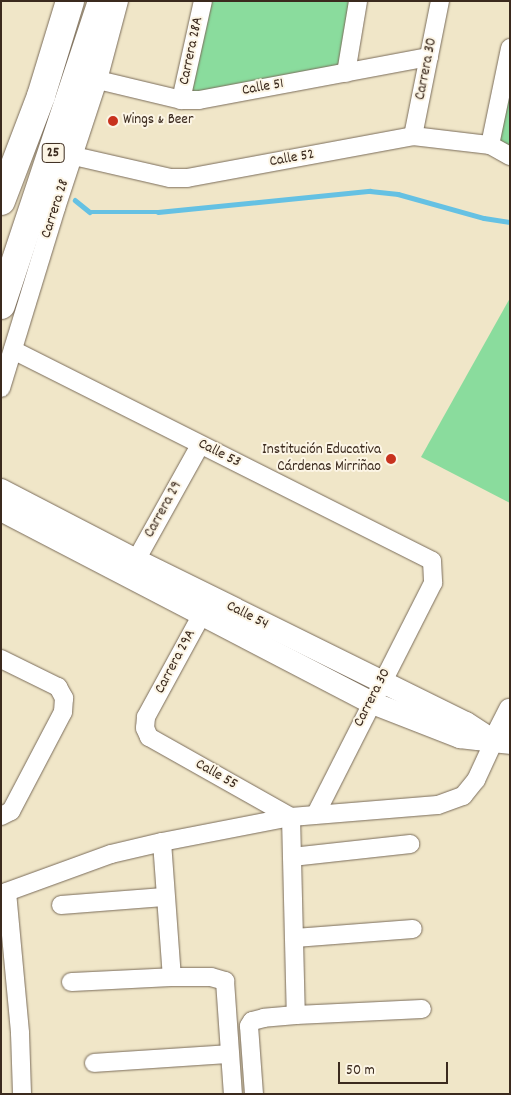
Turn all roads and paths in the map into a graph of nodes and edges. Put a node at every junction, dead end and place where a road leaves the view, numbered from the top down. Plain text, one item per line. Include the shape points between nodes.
1 (70, 1) edge
2 (102, 1) edge
3 (119, 1) edge
4 (203, 1) edge
5 (358, 1) edge
6 (440, 1) edge
7 (510, 48) edge
8 (429, 57) junction
9 (346, 73) junction
10 (98, 80) junction
11 (181, 100) junction
12 (413, 136) junction
13 (490, 145) junction
14 (74, 156) junction
15 (510, 156) edge
16 (1, 201) edge
17 (1, 305) edge
18 (14, 350) junction
19 (1, 388) edge
20 (200, 445) junction
21 (1, 490) edge
22 (1, 510) edge
23 (132, 568) junction
24 (433, 583) joint
25 (206, 606) junction
26 (1, 659) edge
27 (375, 692) junction
28 (510, 710) edge
29 (145, 728) joint
30 (502, 742) edge
31 (316, 814) junction
32 (2, 816) edge
33 (291, 817) junction
34 (162, 842) junction
35 (410, 844) dead end
36 (292, 857) junction
37 (4, 893) edge
38 (164, 897) junction
39 (61, 905) dead end
40 (412, 929) dead end
41 (295, 938) junction
42 (172, 977) junction
43 (71, 982) dead end
44 (422, 1009) dead end
45 (296, 1015) junction
46 (230, 1054) junction
47 (94, 1063) dead end
48 (22, 1094) edge
49 (233, 1094) edge
50 (254, 1094) edge

1 - 16 main road, 25 via 41,96
2 - 17 main road, Carrera 28 / 25
3 - 10 street, Carrera 28
4 - 11 street, Carrera 28A
5 - 9 street
6 - 8 street, Carrera 30
7 - 13 street
8 - 9 street, Calle 51
8 - 12 street, Carrera 30
9 - 11 street, Calle 51
10 - 11 street, Calle 51
10 - 14 street, Carrera 28
12 - 13 street, Calle 52
12 - 14 street, Calle 52 via 187,178 170,178
13 - 15 street, Calle 52
14 - 18 street, Carrera 28
18 - 19 street, Carrera 28
18 - 20 street, Calle 53
20 - 23 street, Carrera 29
20 - 24 street, Calle 53 via 432,561
21 - 23 street, Calle 54
22 - 23 street, Calle 54
23 - 25 street, Calle 54
24 - 27 street, Carrera 30
25 - 27 street, Calle 54
25 - 29 street, Carrera 29A via 146,717
26 - 32 street via 58,687 64,698 63,712 33,770 11,811
27 - 30 street, Calle 54 via 460,737
27 - 31 street, Carrera 30
28 - 30 street
29 - 33 street, Calle 55 via 149,736
30 - 31 street via 463,796 438,805
31 - 33 street
33 - 34 street
33 - 36 street
34 - 37 street via 111,854
34 - 38 street
35 - 36 street
36 - 41 street
37 - 48 street via 20,1033
38 - 39 street
38 - 42 street
40 - 41 street
41 - 45 street
42 - 43 street
42 - 46 street via 211,977 225,981
44 - 45 street
45 - 50 street via 258,1020 249,1026
46 - 47 street
46 - 49 street

